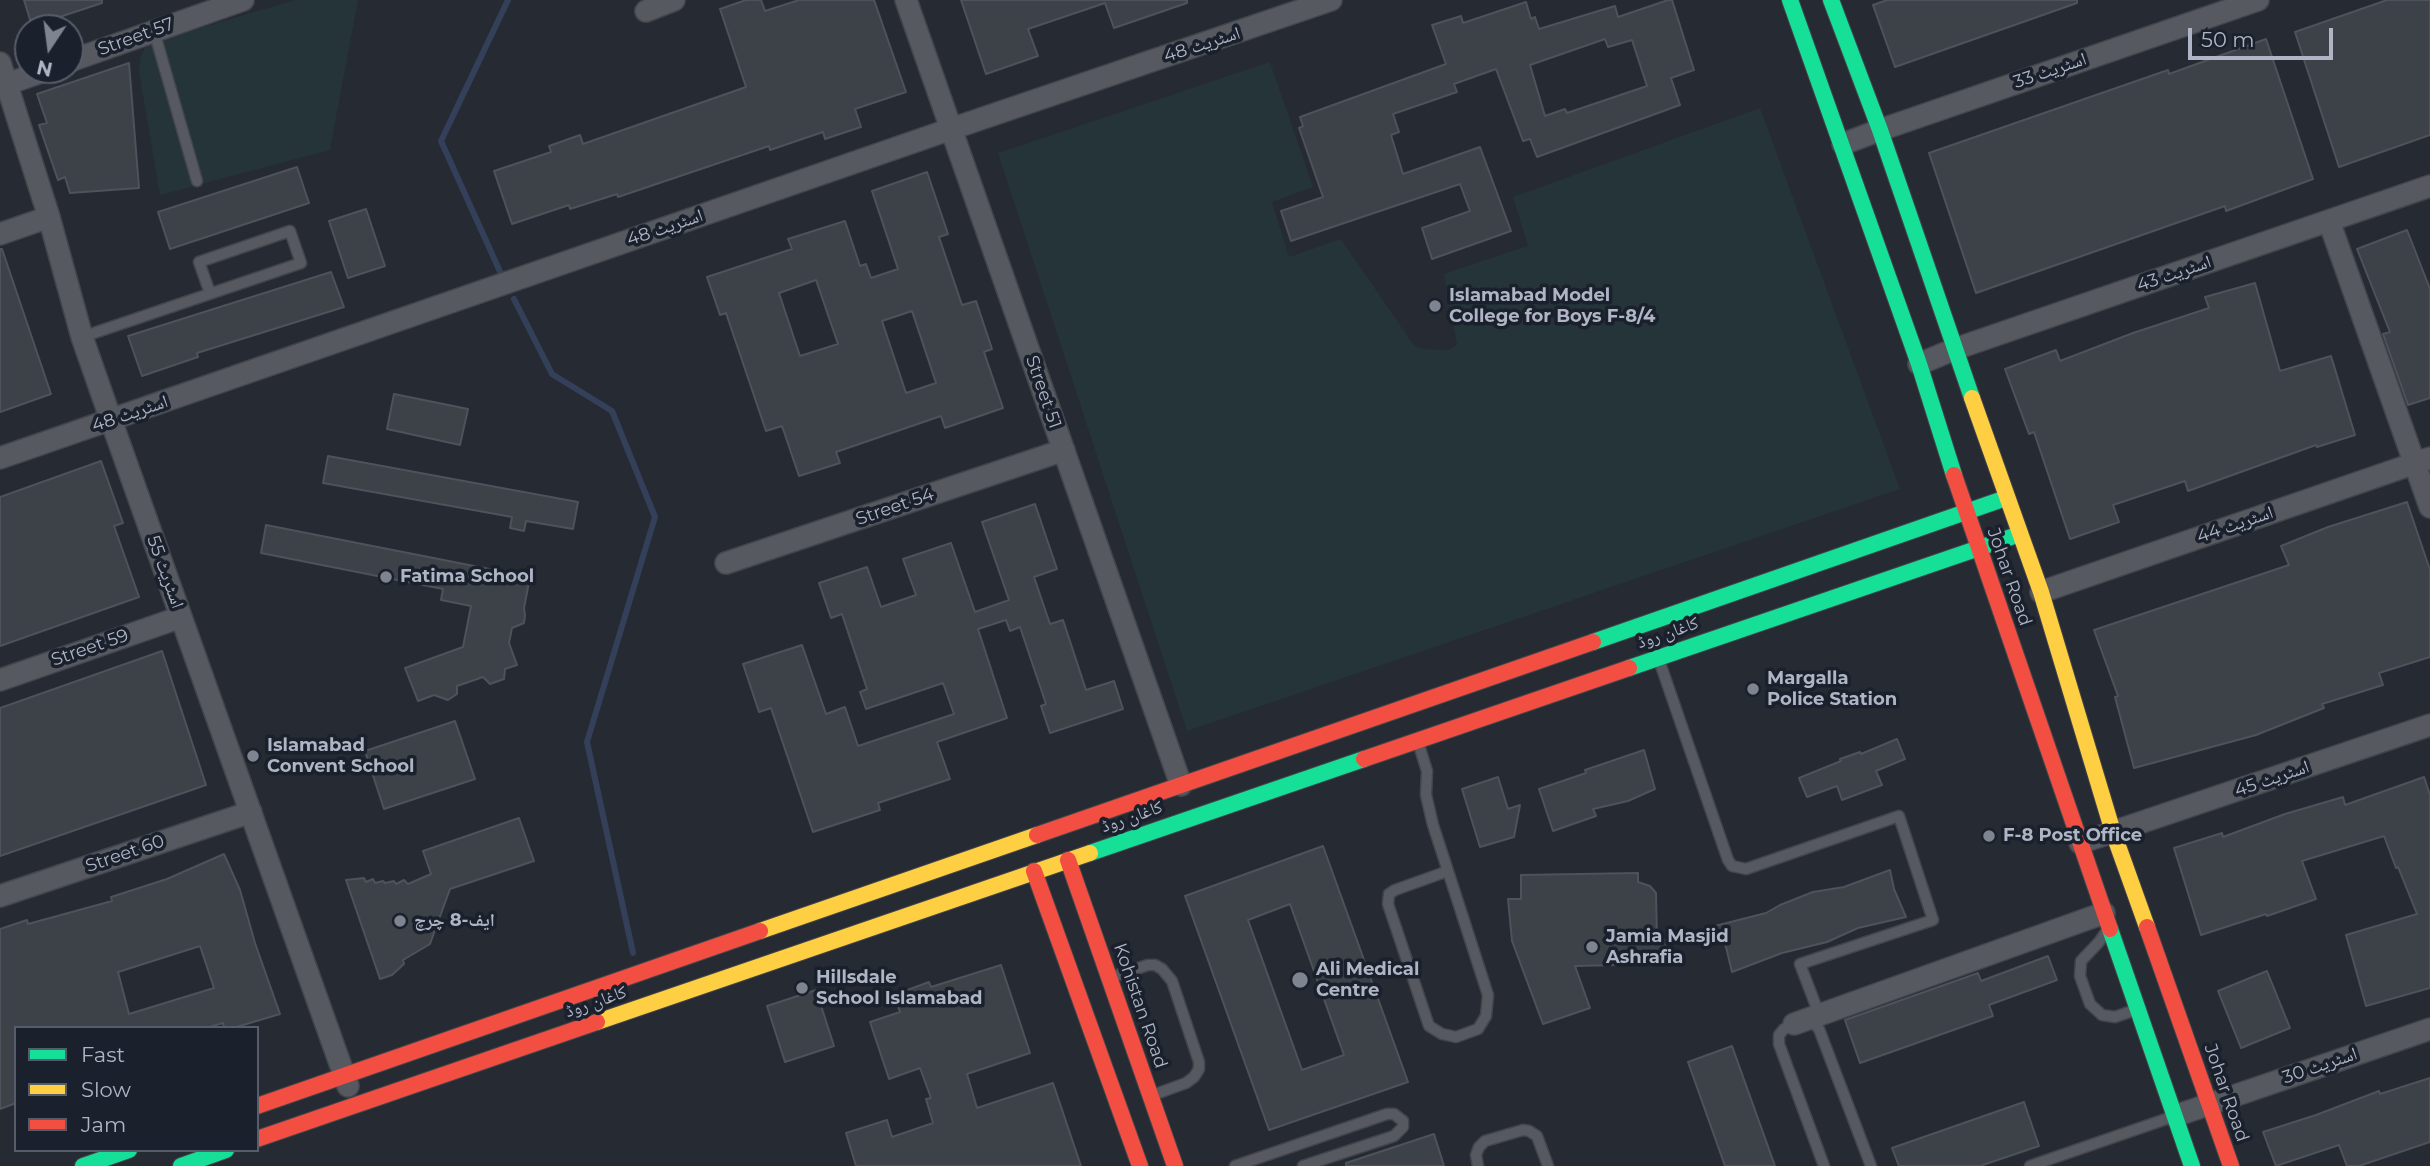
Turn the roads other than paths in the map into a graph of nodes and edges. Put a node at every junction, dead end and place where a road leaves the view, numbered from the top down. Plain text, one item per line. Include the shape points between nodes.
1 (243, 0) edge
2 (674, 0) edge
3 (906, 0) edge
4 (1267, 0) edge
5 (1331, 0) edge
6 (1790, 0) edge
7 (1830, 0) edge
8 (2258, 0) edge
9 (646, 11) dead end
10 (1275, 20) junction
11 (154, 31) junction
12 (84, 56) edge
13 (0, 63) edge
14 (14, 82) edge
15 (7, 84) junction
16 (951, 129) junction
17 (1880, 130) junction
18 (1843, 144) junction
19 (197, 181) dead end
20 (2430, 186) edge
21 (49, 217) junction
22 (2329, 221) junction
23 (0, 234) edge
24 (210, 293) junction
25 (82, 337) junction
26 (1955, 349) junction
27 (1919, 364) junction
28 (111, 420) junction
29 (1064, 450) junction
30 (0, 458) edge
31 (2423, 460) edge
32 (2006, 498) junction
33 (2430, 507) edge
34 (1966, 512) junction
35 (2020, 534) junction
36 (1978, 547) junction
37 (726, 563) dead end
38 (1833, 577) junction
39 (2040, 592) junction
40 (181, 617) junction
41 (1658, 657) junction
42 (0, 680) edge
43 (1419, 724) junction
44 (2430, 726) edge
45 (1181, 785) junction
46 (251, 812) junction
47 (2113, 832) junction
48 (2080, 843) junction
49 (1068, 860) junction
50 (1034, 871) junction
51 (1448, 871) junction
52 (0, 896) edge
53 (2106, 918) junction
54 (1110, 978) junction
55 (2138, 1009) junction
56 (1819, 1014) junction
57 (1794, 1024) junction
58 (2430, 1028) edge
59 (344, 1076) junction
60 (1150, 1096) junction
61 (356, 1104) junction
62 (2209, 1104) junction
63 (259, 1105) edge
64 (2175, 1116) junction
65 (259, 1138) edge
66 (123, 1152) edge
67 (220, 1152) edge
68 (2056, 1162) edge
69 (83, 1166) edge
70 (181, 1166) edge
71 (1140, 1166) edge
72 (1175, 1166) edge
73 (1235, 1166) edge
74 (1303, 1166) edge
75 (1478, 1166) edge
76 (1548, 1166) edge
77 (1825, 1166) edge
78 (1871, 1166) edge
79 (2030, 1166) edge
80 (2192, 1166) edge
81 (2231, 1166) edge

1 - 11 street, Street 57
2 - 9 street
3 - 16 street, Street 51
4 - 10 street
5 - 10 street, اسٹریٹ 48
6 - 18 street, Johar Road
7 - 17 street, Johar Road
8 - 17 street, اسٹریٹ 33
10 - 16 street, اسٹریٹ 48
11 - 12 street, Street 57
11 - 19 lane
13 - 15 street, اسٹریٹ 55
14 - 15 street
15 - 21 street, اسٹریٹ 55
16 - 28 street, اسٹریٹ 48
16 - 29 street, Street 51
17 - 18 street, اسٹریٹ 33
17 - 26 street, Johar Road
18 - 27 street, Johar Road
20 - 22 street, اسٹریٹ 43
21 - 23 street
21 - 25 street, اسٹریٹ 55
22 - 26 street, اسٹریٹ 43
22 - 31 street
24 - 24 lane via 200,262 290,231 301,263
24 - 25 lane
25 - 28 street, اسٹریٹ 55
26 - 27 street, اسٹریٹ 43
26 - 32 street, Johar Road
27 - 34 street, Johar Road
28 - 30 street, اسٹریٹ 48
28 - 40 street, اسٹریٹ 55
29 - 37 street, Street 54
29 - 45 street, Street 51
31 - 33 street
31 - 39 street, اسٹریٹ 44
32 - 34 street, کاغان روڈ
32 - 35 street, Johar Road
34 - 36 street, Johar Road
34 - 38 street, کاغان روڈ
35 - 36 street, کاغان روڈ
35 - 39 street, Johar Road
36 - 38 street, کاغان روڈ
36 - 48 street, Johar Road
38 - 41 street, کاغان روڈ
38 - 43 street, کاغان روڈ
39 - 47 street, Johar Road
40 - 42 street, Street 59
40 - 46 street, اسٹریٹ 55
41 - 43 street, کاغان روڈ
41 - 56 lane via 1732,866 1746,869 1899,816 1933,920 1800,964
43 - 45 street, کاغان روڈ
43 - 49 street, کاغان روڈ
43 - 51 lane via 1426,795
44 - 47 street, اسٹریٹ 45
45 - 59 street, کاغان روڈ
46 - 52 street, Street 60
46 - 59 street, اسٹریٹ 55
47 - 48 street, اسٹریٹ 45
47 - 62 street, Johar Road
48 - 53 street, Johar Road
49 - 50 street, کاغان روڈ
49 - 54 street, Kohistan Road
50 - 61 street, کاغان روڈ
50 - 71 street
51 - 51 lane via 1489,1005 1478,1029 1456,1037 1429,1026 1388,904 1389,894 1395,890
53 - 55 street, Johar Road
53 - 55 lane via 2099,942 2081,961 2080,976 2090,1004 2102,1015 2115,1017
53 - 56 street
54 - 60 street, Kohistan Road
54 - 60 lane via 1155,965 1172,981 1199,1069 1186,1083
55 - 64 street, Johar Road
56 - 57 street
57 - 77 lane via 1779,1035 1779,1044
57 - 78 lane via 1805,1021 1819,1029
58 - 62 street, اسٹریٹ 30
59 - 61 street, اسٹریٹ 55
59 - 63 street, کاغان روڈ
60 - 72 street, Kohistan Road
61 - 65 street, کاغان روڈ
62 - 64 street, اسٹریٹ 30
62 - 81 street, Johar Road
64 - 68 lane
64 - 80 street, Johar Road
66 - 69 street
67 - 70 street
68 - 79 lane
73 - 74 lane via 1387,1114 1403,1121 1394,1136
75 - 76 lane via 1476,1155 1485,1141 1523,1130 1536,1136

